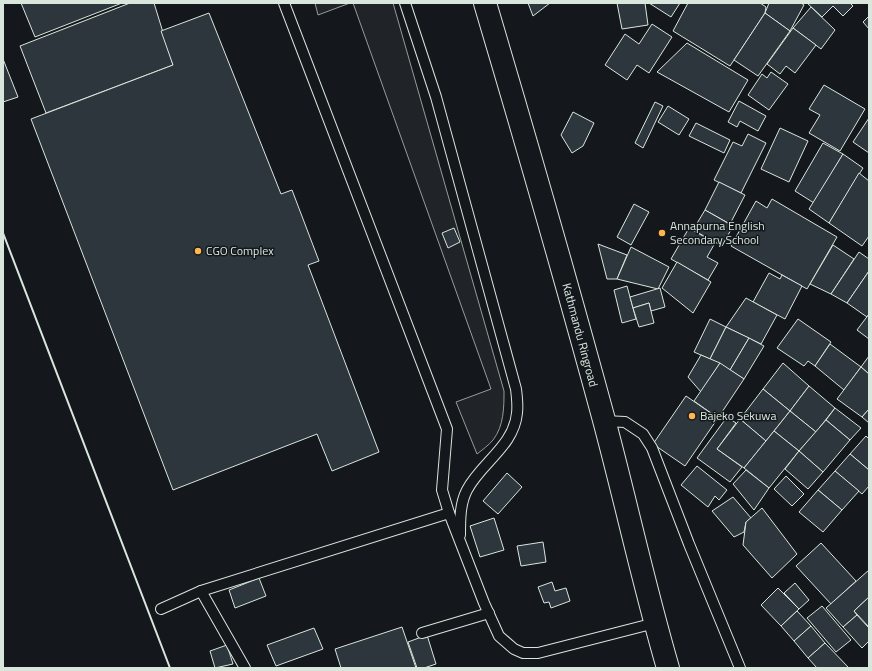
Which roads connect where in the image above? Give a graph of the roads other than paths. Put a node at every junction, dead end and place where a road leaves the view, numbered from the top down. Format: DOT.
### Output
graph roads {
  1 [pos="284,3"];
  2 [pos="405,3"];
  3 [pos="485,3"];
  4 [pos="604,421"];
  5 [pos="449,513"];
  6 [pos="460,539"];
  7 [pos="201,591"];
  8 [pos="161,609"];
  9 [pos="489,613"];
  10 [pos="655,623"];
  11 [pos="422,633"];
  12 [pos="245,668"];
  13 [pos="668,668"];
  14 [pos="740,668"];
  1 -- 5 [label="lane"];
  2 -- 6 [label="lane"];
  3 -- 4 [label="highway, Kathmandu Ringroad"];
  4 -- 10 [label="highway, Kathmandu Ringroad"];
  4 -- 14 [label="lane"];
  5 -- 6 [label="lane"];
  5 -- 7 [label="lane"];
  6 -- 9 [label="lane"];
  7 -- 8 [label="lane"];
  7 -- 12 [label="lane"];
  9 -- 10 [label="lane"];
  9 -- 11 [label="lane"];
  10 -- 13 [label="highway, Kathmandu Ringroad"];
}
